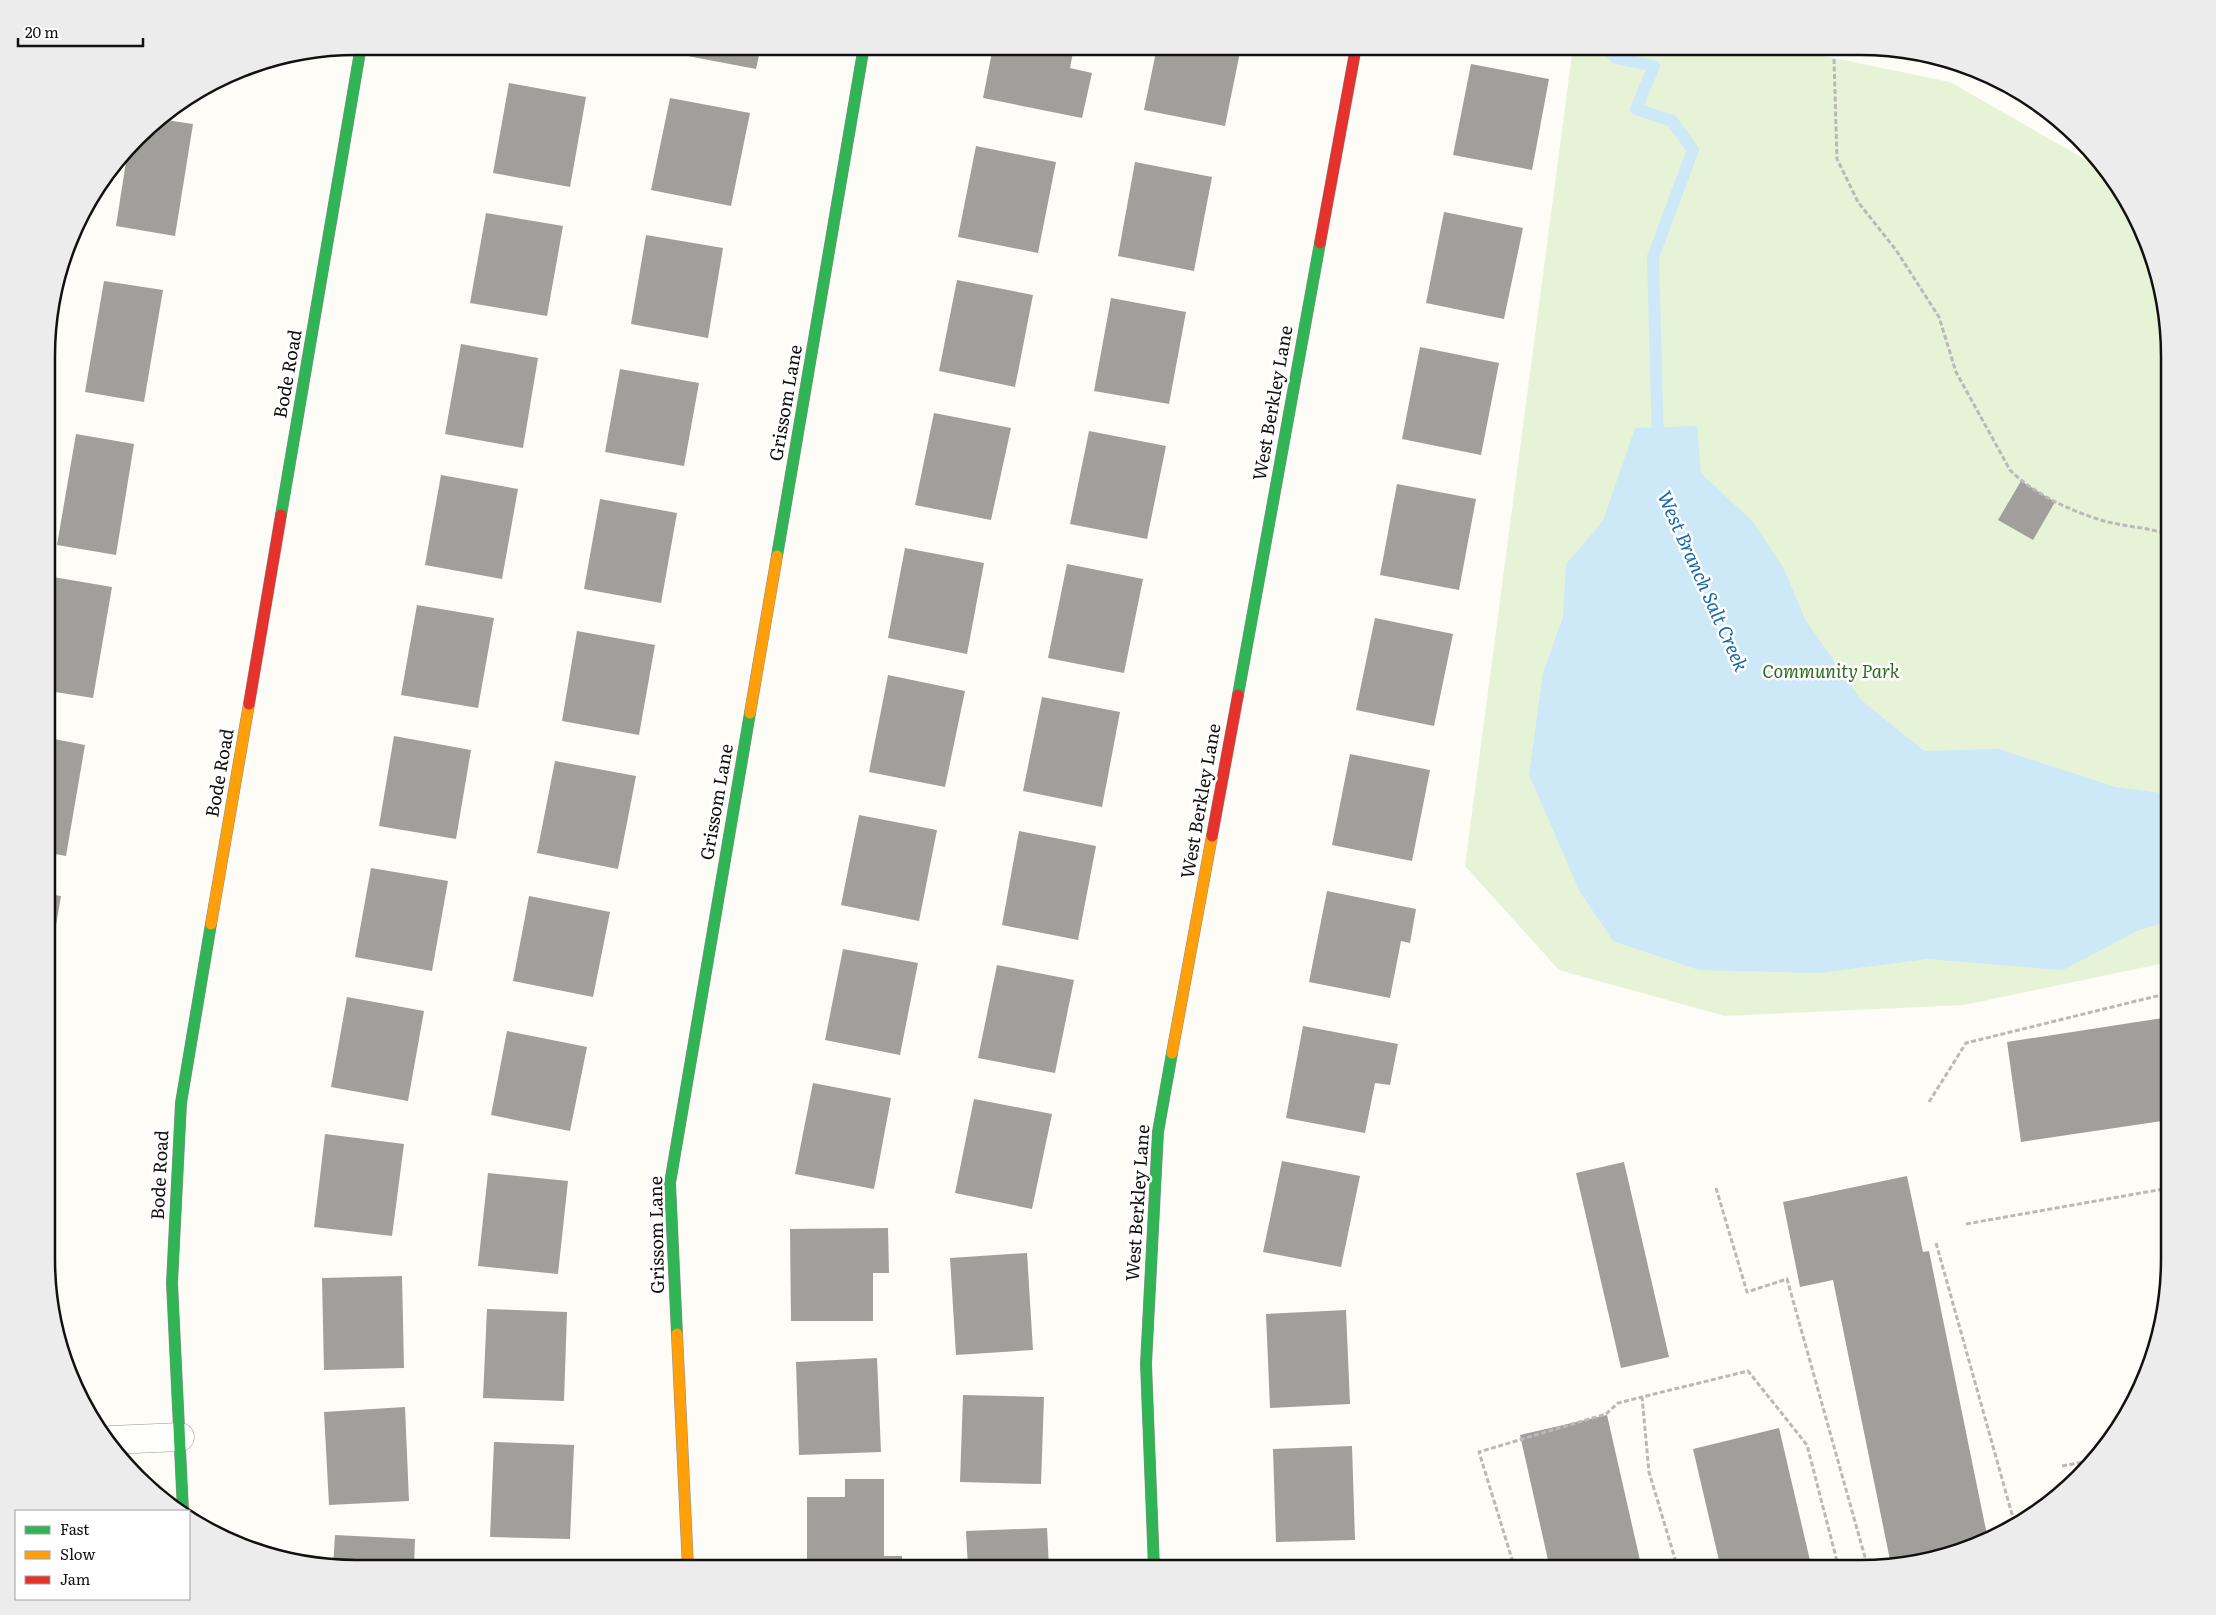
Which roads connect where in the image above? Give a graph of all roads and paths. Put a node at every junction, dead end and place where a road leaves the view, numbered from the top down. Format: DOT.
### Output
graph roads {
  1 [pos="360,55"];
  2 [pos="862,55"];
  3 [pos="1355,55"];
  4 [pos="1834,59"];
  5 [pos="2161,533"];
  6 [pos="2161,995"];
  7 [pos="1929,1102"];
  8 [pos="1716,1188"];
  9 [pos="2161,1189"];
  10 [pos="1966,1224"];
  11 [pos="1936,1243"];
  12 [pos="1642,1397"];
  13 [pos="180,1438"];
  14 [pos="116,1440"];
  15 [pos="2081,1462"];
  16 [pos="2062,1466"];
  17 [pos="183,1505"];
  18 [pos="2014,1517"];
  19 [pos="688,1560"];
  20 [pos="1154,1560"];
  21 [pos="1512,1560"];
  22 [pos="1675,1560"];
  23 [pos="1837,1560"];
  24 [pos="1866,1560"];
  1 -- 13 [label="street, Bode Road"];
  2 -- 19 [label="street, Grissom Lane"];
  3 -- 20 [label="street, West Berkley Lane"];
  4 -- 5 [label="path"];
  6 -- 7 [label="path"];
  8 -- 24 [label="path"];
  9 -- 10 [label="path"];
  11 -- 18 [label="path"];
  12 -- 21 [label="path"];
  12 -- 22 [label="path"];
  12 -- 23 [label="path"];
  13 -- 14 [label="street"];
  13 -- 17 [label="street, Bode Road"];
  15 -- 16 [label="path"];
}
